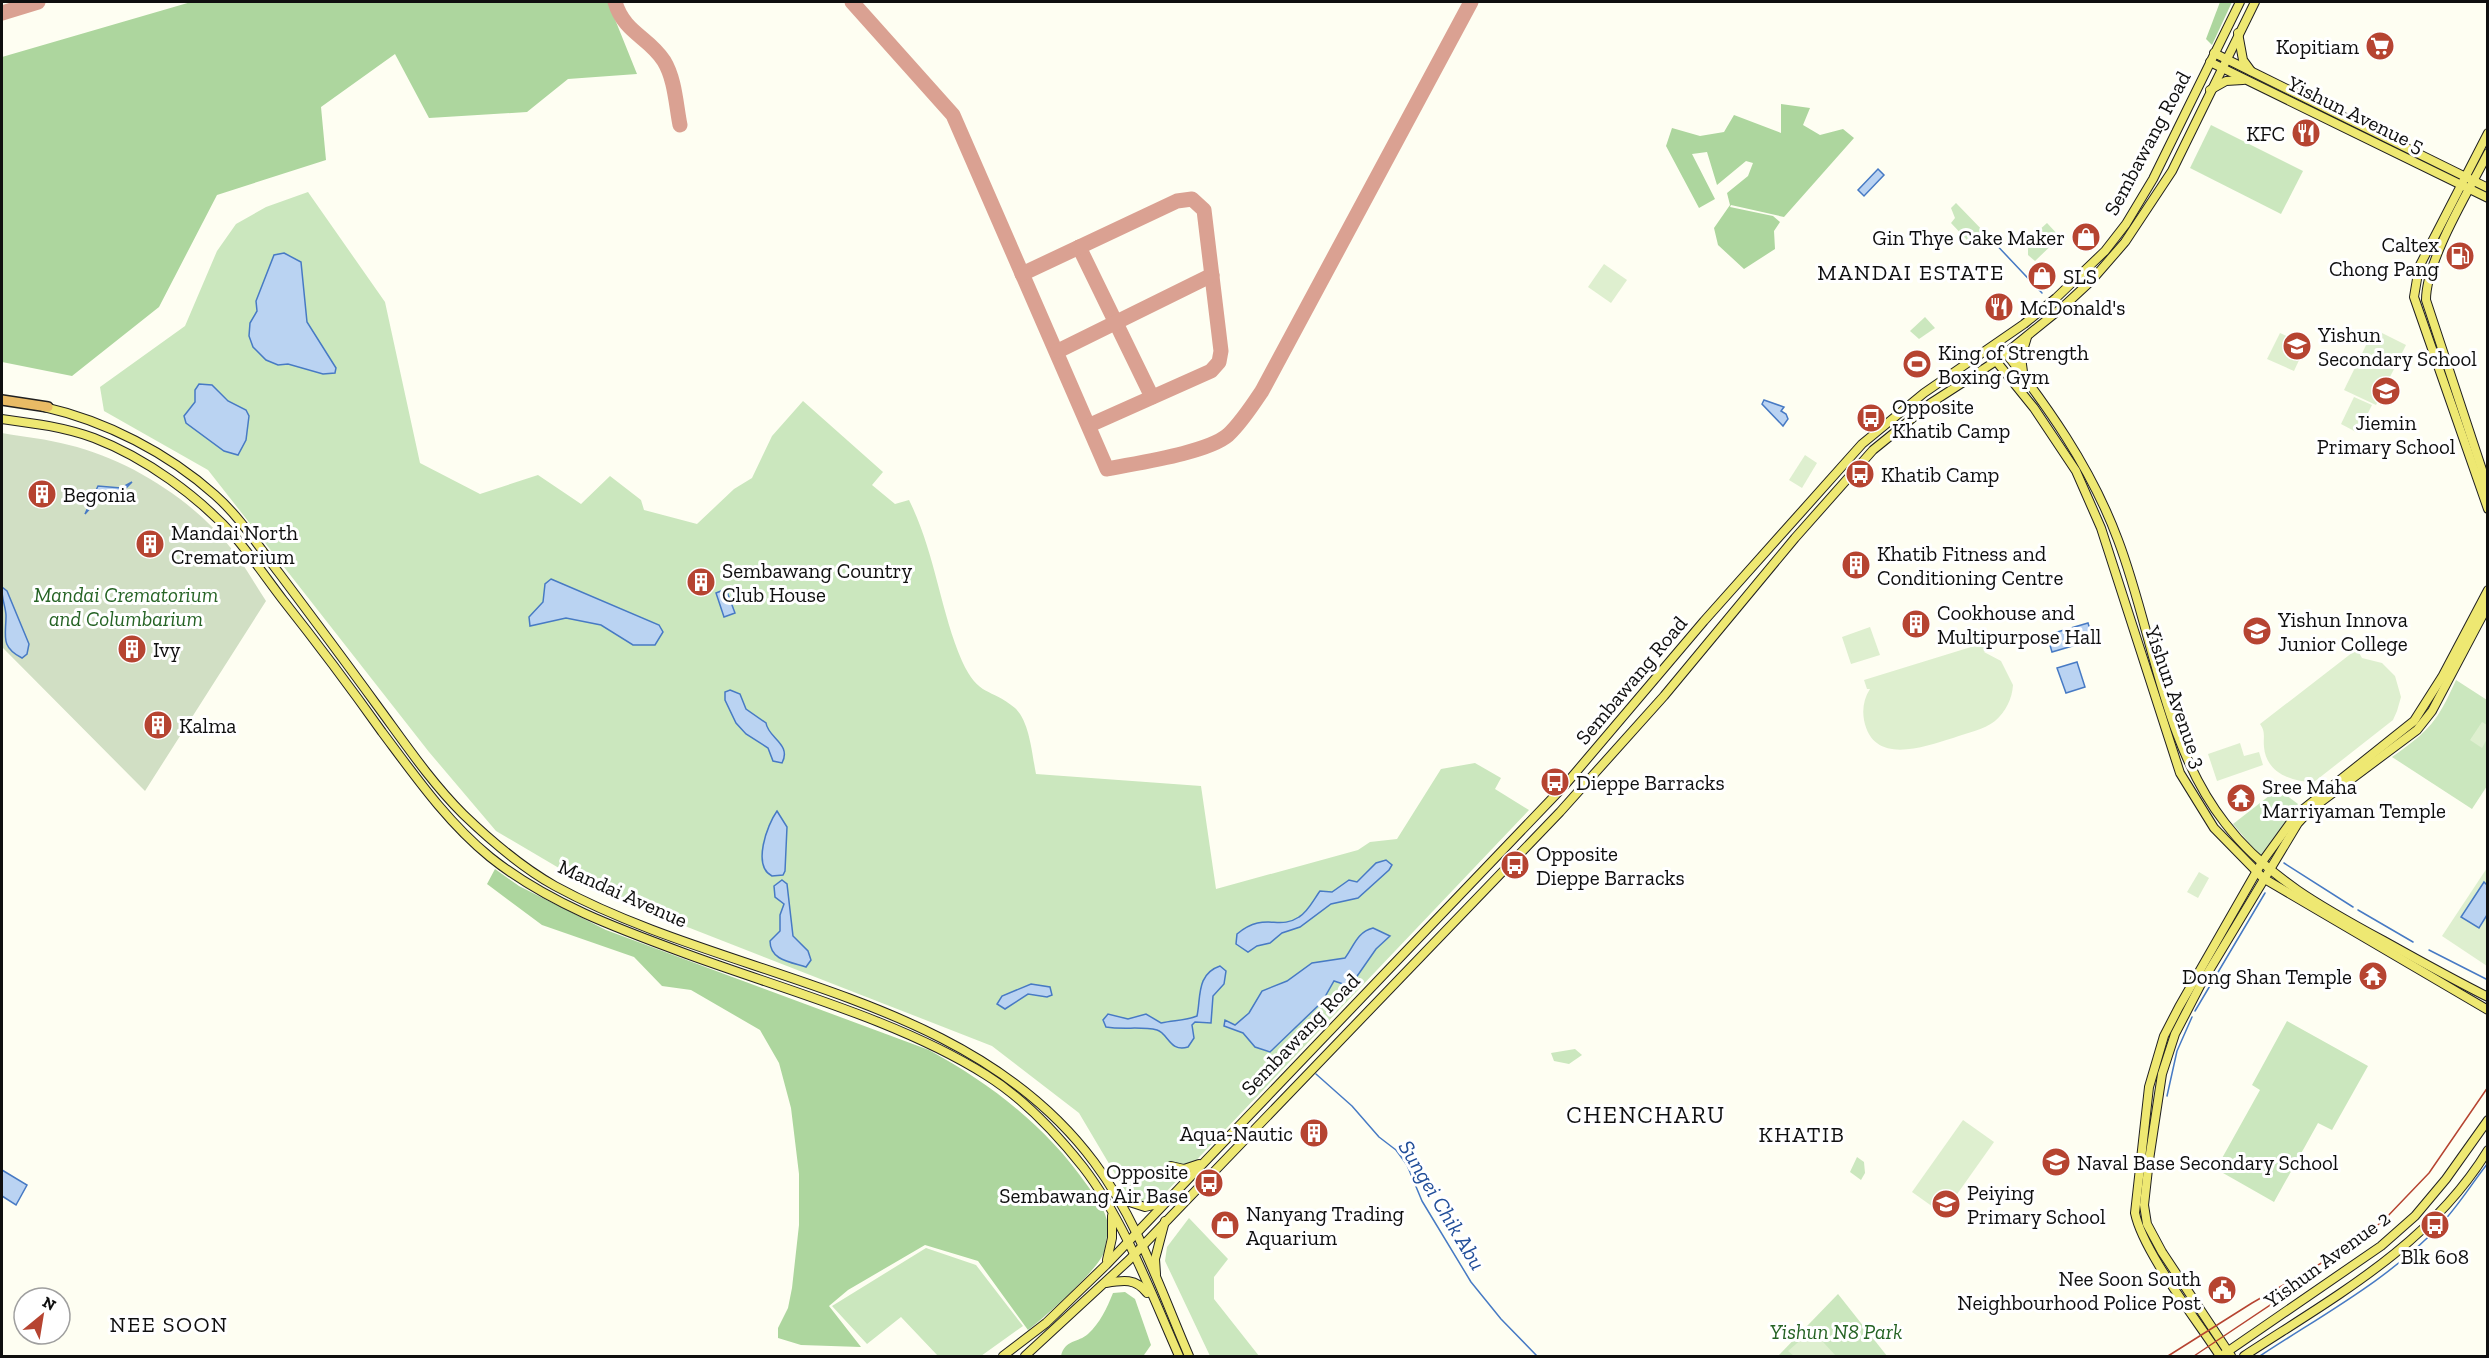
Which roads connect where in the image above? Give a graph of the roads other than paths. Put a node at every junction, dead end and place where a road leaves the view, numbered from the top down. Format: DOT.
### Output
graph roads {
  1 [pos="2240,2"];
  2 [pos="2255,2"];
  3 [pos="2238,33"];
  4 [pos="2214,53"];
  5 [pos="2225,58"];
  6 [pos="2210,62"];
  7 [pos="2221,67"];
  8 [pos="2252,72"];
  9 [pos="2248,80"];
  10 [pos="2210,90"];
  11 [pos="2487,133"];
  12 [pos="2487,153"];
  13 [pos="2465,177"];
  14 [pos="2474,181"];
  15 [pos="2461,186"];
  16 [pos="2487,188"];
  17 [pos="2470,189"];
  18 [pos="2487,198"];
  19 [pos="2027,336"];
  20 [pos="1998,344"];
  21 [pos="1988,351"];
  22 [pos="2005,353"];
  23 [pos="1996,361"];
  24 [pos="1986,367"];
  25 [pos="2006,372"];
  26 [pos="2023,373"];
  27 [pos="2,401"];
  28 [pos="48,408"];
  29 [pos="2,419"];
  30 [pos="2487,488"];
  31 [pos="2487,509"];
  32 [pos="2487,590"];
  33 [pos="2487,604"];
  34 [pos="2262,862"];
  35 [pos="2269,869"];
  36 [pos="2255,873"];
  37 [pos="2263,878"];
  38 [pos="2487,997"];
  39 [pos="2487,1010"];
  40 [pos="2487,1120"];
  41 [pos="2487,1150"];
  42 [pos="1201,1163"];
  43 [pos="1171,1166"];
  44 [pos="1117,1198"];
  45 [pos="1164,1203"];
  46 [pos="1112,1215"];
  47 [pos="1165,1219"];
  48 [pos="1136,1232"];
  49 [pos="1127,1242"];
  50 [pos="1142,1245"];
  51 [pos="1133,1255"];
  52 [pos="1106,1265"];
  53 [pos="1156,1279"];
  54 [pos="1106,1283"];
  55 [pos="1155,1303"];
  56 [pos="2229,1354"];
  57 [pos="1003,1356"];
  58 [pos="1025,1356"];
  59 [pos="1179,1356"];
  60 [pos="1189,1356"];
  61 [pos="2220,1356"];
  62 [pos="2244,1356"];
  1 -- 4 [label="main road, Sembawang Road"];
  2 -- 3 [label="main road, Sembawang Road"];
  3 -- 5 [label="main road, Sembawang Road"];
  3 -- 8 [label="main road"];
  4 -- 5 [label="main road, Yishun Avenue 5"];
  4 -- 6 [label="main road, Sembawang Road"];
  5 -- 7 [label="main road, Sembawang Road"];
  5 -- 8 [label="main road, Yishun Avenue 5"];
  6 -- 7 [label="main road, Yishun Avenue 5"];
  6 -- 20 [label="main road, Sembawang Road"];
  7 -- 9 [label="main road, Yishun Avenue 5"];
  7 -- 10 [label="main road, Sembawang Road"];
  8 -- 13 [label="main road, Yishun Avenue 5"];
  9 -- 10 [label="main road"];
  9 -- 15 [label="main road, Yishun Avenue 5"];
  10 -- 19 [label="main road, Sembawang Road"];
  11 -- 13 [label="main road"];
  12 -- 14 [label="main road"];
  13 -- 14 [label="main road, Yishun Avenue 5"];
  13 -- 15 [label="main road"];
  14 -- 16 [label="main road, Yishun Avenue 5"];
  14 -- 17 [label="main road"];
  15 -- 17 [label="main road, Yishun Avenue 5"];
  15 -- 31 [label="main road"];
  17 -- 18 [label="main road, Yishun Avenue 5"];
  17 -- 30 [label="main road"];
  19 -- 22 [label="main road, Sembawang Road"];
  19 -- 26 [label="main road"];
  20 -- 21 [label="main road, Sembawang Road"];
  20 -- 22 [label="main road, Yishun Avenue 3"];
  21 -- 23 [label="main road, Yishun Avenue 3"];
  21 -- 42 [label="main road, Sembawang Road"];
  22 -- 23 [label="main road, Sembawang Road"];
  22 -- 26 [label="main road, Yishun Avenue 3"];
  23 -- 24 [label="main road, Sembawang Road"];
  23 -- 25 [label="main road, Yishun Avenue 3"];
  24 -- 25 [label="main road"];
  24 -- 47 [label="main road, Sembawang Road"];
  25 -- 36 [label="main road, Yishun Avenue 3"];
  26 -- 34 [label="main road, Yishun Avenue 3"];
  27 -- 28 [label="highway"];
  28 -- 44 [label="main road, Mandai Avenue"];
  29 -- 46 [label="main road, Mandai Avenue"];
  32 -- 34 [label="main road"];
  33 -- 35 [label="main road"];
  34 -- 35 [label="main road, Yishun Avenue 3"];
  34 -- 36 [label="main road"];
  35 -- 37 [label="main road"];
  35 -- 38 [label="main road, Yishun Avenue 3"];
  36 -- 37 [label="main road, Yishun Avenue 3"];
  36 -- 61 [label="main road"];
  37 -- 39 [label="main road, Yishun Avenue 3"];
  37 -- 56 [label="main road"];
  40 -- 56 [label="main road, Yishun Avenue 2"];
  41 -- 62 [label="main road, Yishun Avenue 2"];
  42 -- 43 [label="main road"];
  42 -- 45 [label="main road, Sembawang Road"];
  44 -- 45 [label="main road"];
  44 -- 48 [label="main road, Mandai Avenue"];
  45 -- 48 [label="main road, Sembawang Road"];
  46 -- 49 [label="main road, Mandai Avenue"];
  46 -- 52 [label="main road"];
  47 -- 50 [label="main road, Sembawang Road"];
  47 -- 53 [label="main road"];
  48 -- 49 [label="main road, Sembawang Road"];
  48 -- 50 [label="main road, Mandai Avenue"];
  49 -- 51 [label="main road, Mandai Avenue"];
  49 -- 52 [label="main road, Sembawang Road"];
  50 -- 51 [label="main road, Sembawang Road"];
  50 -- 53 [label="main road, Mandai Avenue"];
  51 -- 54 [label="main road, Sembawang Road"];
  51 -- 55 [label="main road, Mandai Avenue"];
  52 -- 57 [label="main road, Sembawang Road"];
  53 -- 60 [label="main road, Mandai Avenue"];
  54 -- 55 [label="main road"];
  54 -- 58 [label="main road, Sembawang Road"];
  55 -- 59 [label="main road, Mandai Avenue"];
  56 -- 61 [label="main road, Yishun Avenue 2"];
}
